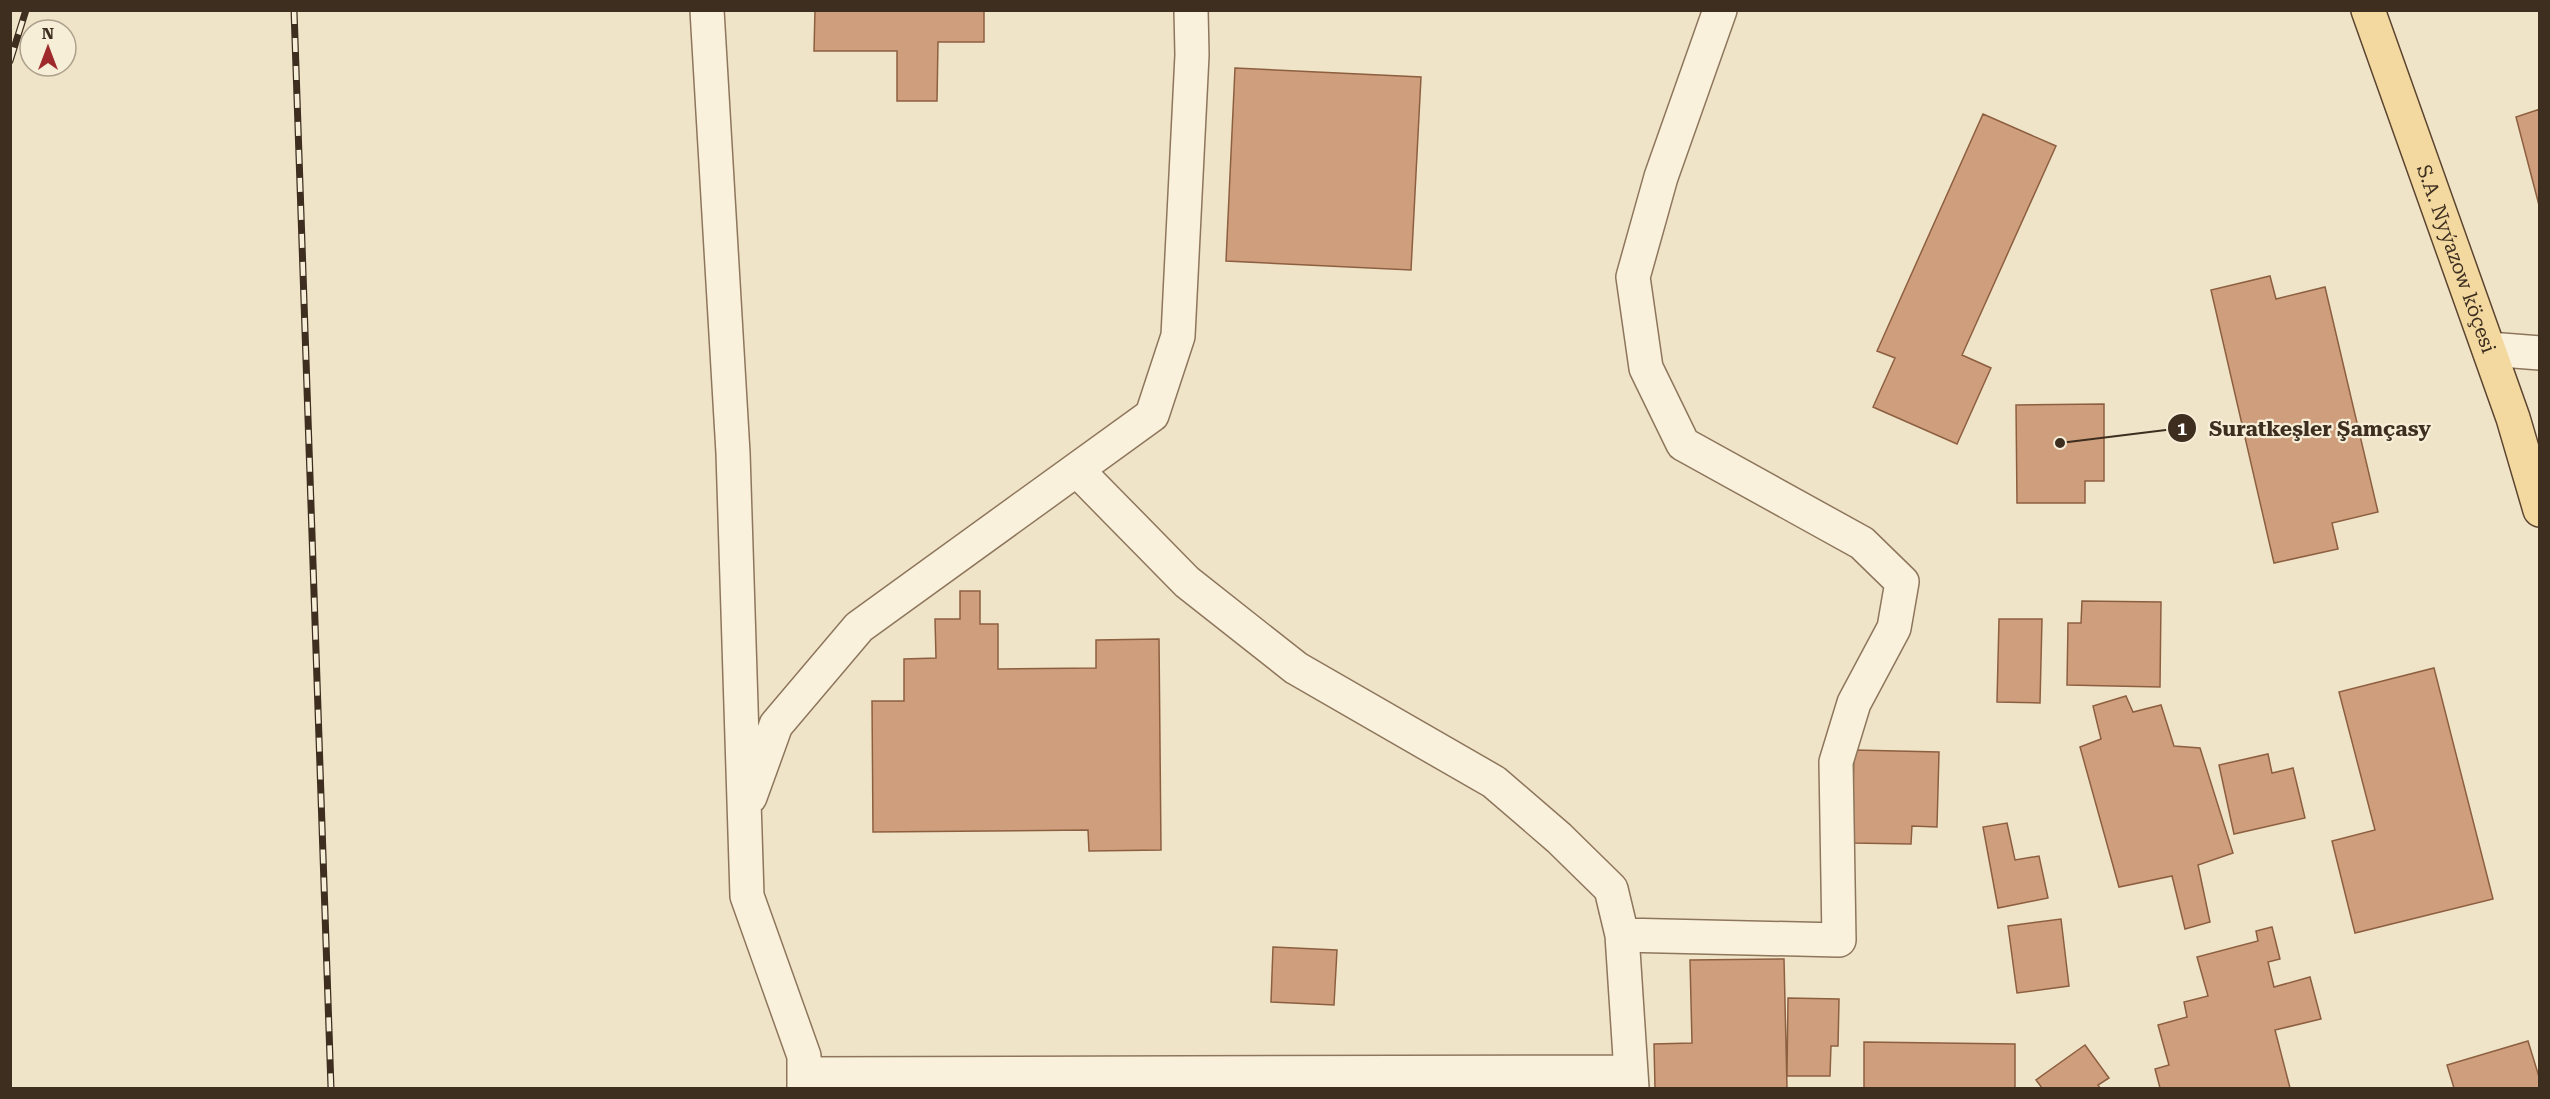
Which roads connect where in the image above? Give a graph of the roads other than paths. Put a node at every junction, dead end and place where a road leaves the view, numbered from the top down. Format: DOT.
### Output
graph roads {
  1 [pos="1191,10"];
  2 [pos="1720,10"];
  3 [pos="2368,10"];
  4 [pos="711,19"];
  5 [pos="2489,349"];
  6 [pos="2540,352"];
  7 [pos="1077,470"];
  8 [pos="2540,510"];
  9 [pos="744,815"];
  10 [pos="1622,935"];
  11 [pos="1632,1080"];
  12 [pos="804,1081"];
  1 -- 7 [label="street"];
  2 -- 10 [label="street"];
  3 -- 5 [label="main road, S.A. Nyýazow köçesi"];
  4 -- 9 [label="street"];
  5 -- 6 [label="street"];
  5 -- 8 [label="main road, S.A. Nyýazow köçesi"];
  7 -- 9 [label="street"];
  7 -- 10 [label="street"];
  9 -- 12 [label="street"];
  10 -- 11 [label="street"];
  11 -- 12 [label="street"];
}
